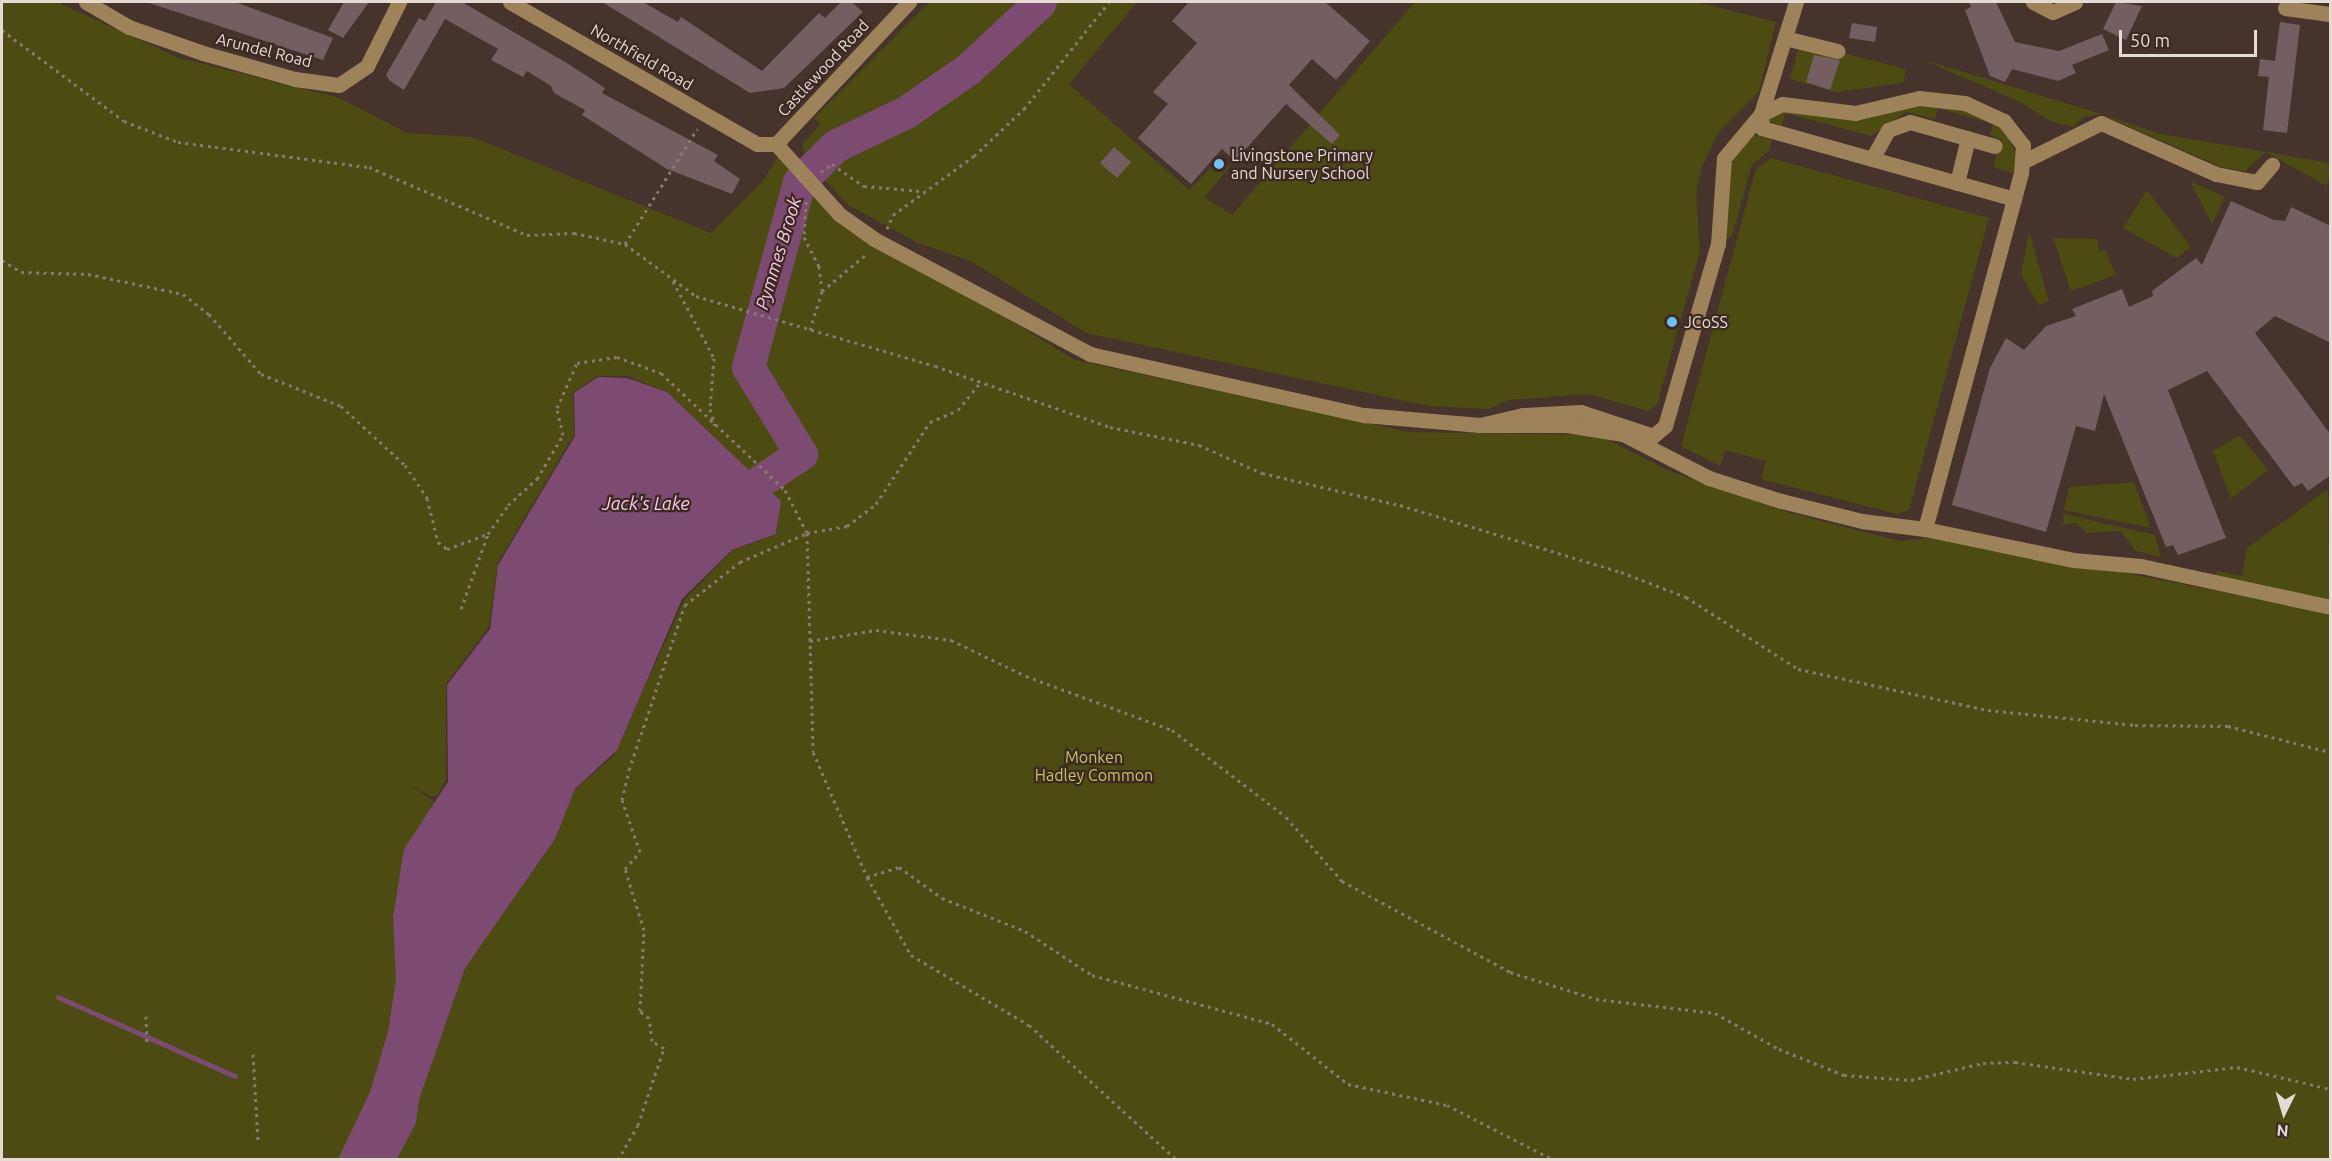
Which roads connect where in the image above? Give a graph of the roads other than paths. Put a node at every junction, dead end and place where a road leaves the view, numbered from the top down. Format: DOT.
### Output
graph roads {
  1 [pos="86,2"];
  2 [pos="399,2"];
  3 [pos="510,2"];
  4 [pos="909,2"];
  5 [pos="1796,2"];
  6 [pos="2033,2"];
  7 [pos="2075,2"];
  8 [pos="2285,8"];
  9 [pos="2331,14"];
  10 [pos="1785,38"];
  11 [pos="1837,51"];
  12 [pos="1761,114"];
  13 [pos="1968,138"];
  14 [pos="776,144"];
  15 [pos="1995,146"];
  16 [pos="1872,159"];
  17 [pos="2022,162"];
  18 [pos="2272,165"];
  19 [pos="1957,183"];
  20 [pos="2014,199"];
  21 [pos="1480,425"];
  22 [pos="1925,529"];
  23 [pos="2331,607"];
  1 -- 2 [label="street, Arundel Road"];
  3 -- 14 [label="street, Northfield Road"];
  4 -- 14 [label="street, Castlewood Road"];
  5 -- 10 [label="street"];
  6 -- 7 [label="street"];
  8 -- 9 [label="street"];
  10 -- 11 [label="street"];
  10 -- 12 [label="street"];
  12 -- 16 [label="street"];
  12 -- 17 [label="street"];
  12 -- 21 [label="street"];
  13 -- 15 [label="street"];
  13 -- 16 [label="street"];
  13 -- 19 [label="street"];
  14 -- 21 [label="street"];
  16 -- 19 [label="street"];
  17 -- 18 [label="street"];
  17 -- 20 [label="street"];
  19 -- 20 [label="street"];
  20 -- 22 [label="street"];
  21 -- 22 [label="street"];
  22 -- 23 [label="street"];
}
